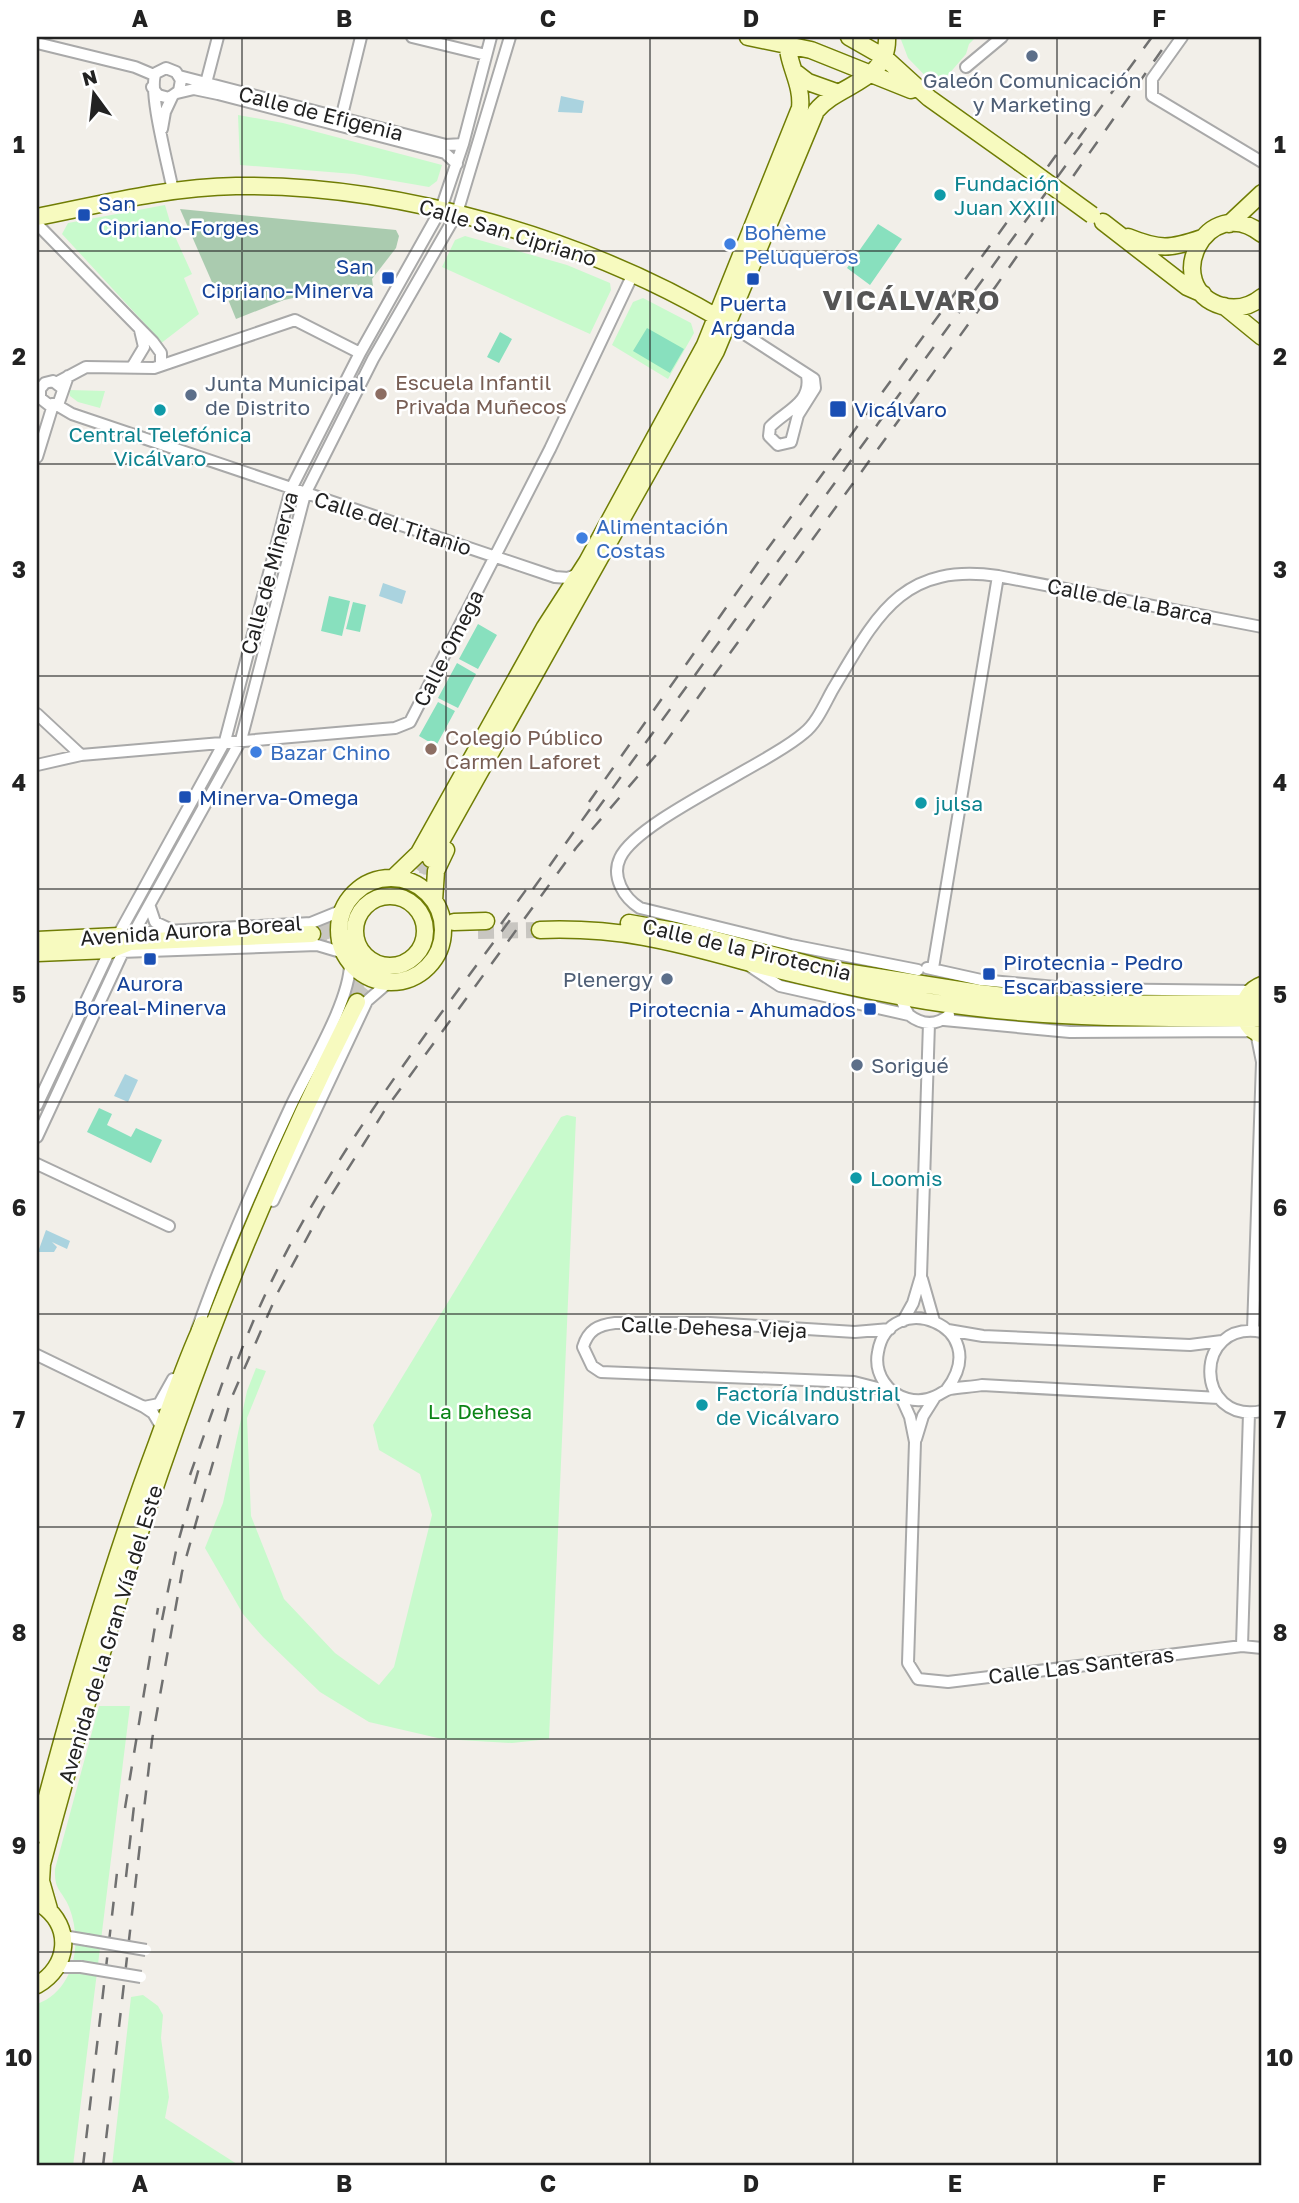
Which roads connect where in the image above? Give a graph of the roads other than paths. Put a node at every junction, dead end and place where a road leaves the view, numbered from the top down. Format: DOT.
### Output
graph roads {
  1 [pos="218,37"];
  2 [pos="361,37"];
  3 [pos="412,37"];
  4 [pos="491,37"];
  5 [pos="510,37"];
  6 [pos="748,37"];
  7 [pos="849,37"];
  8 [pos="887,37"];
  9 [pos="1002,37"];
  10 [pos="1182,37"];
  11 [pos="788,41"];
  12 [pos="37,43"];
  13 [pos="486,55"];
  14 [pos="884,57"];
  15 [pos="965,67"];
  16 [pos="794,72"];
  17 [pos="875,73"];
  18 [pos="180,76"];
  19 [pos="153,81"];
  20 [pos="206,83"];
  21 [pos="836,92"];
  22 [pos="175,95"];
  23 [pos="929,98"];
  24 [pos="341,121"];
  25 [pos="162,131"];
  26 [pos="401,137"];
  27 [pos="463,144"];
  28 [pos="1262,162"];
  29 [pos="457,164"];
  30 [pos="173,191"];
  31 [pos="1262,193"];
  32 [pos="449,211"];
  33 [pos="37,217"];
  34 [pos="1098,218"];
  35 [pos="37,224"];
  36 [pos="1228,224"];
  37 [pos="1262,234"];
  38 [pos="1202,238"];
  39 [pos="634,274"];
  40 [pos="1203,294"];
  41 [pos="1262,297"];
  42 [pos="1224,306"];
  43 [pos="723,321"];
  44 [pos="140,330"];
  45 [pos="1262,337"];
  46 [pos="360,353"];
  47 [pos="142,361"];
  48 [pos="161,365"];
  49 [pos="807,376"];
  50 [pos="38,394"];
  51 [pos="57,396"];
  52 [pos="37,457"];
  53 [pos="291,489"];
  54 [pos="305,494"];
  55 [pos="494,556"];
  56 [pos="581,572"];
  57 [pos="998,576"];
  58 [pos="555,577"];
  59 [pos="557,609"];
  60 [pos="1262,627"];
  61 [pos="560,634"];
  62 [pos="37,714"];
  63 [pos="49,725"];
  64 [pos="37,728"];
  65 [pos="241,740"];
  66 [pos="225,741"];
  67 [pos="81,755"];
  68 [pos="37,765"];
  69 [pos="397,887"];
  70 [pos="150,907"];
  71 [pos="659,913"];
  72 [pos="349,918"];
  73 [pos="427,918"];
  74 [pos="482,926"];
  75 [pos="455,927"];
  76 [pos="180,931"];
  77 [pos="312,934"];
  78 [pos="37,940"];
  79 [pos="124,942"];
  80 [pos="37,953"];
  81 [pos="355,954"];
  82 [pos="743,961"];
  83 [pos="933,968"];
  84 [pos="918,970"];
  85 [pos="387,973"];
  86 [pos="903,990"];
  87 [pos="954,990"];
  88 [pos="354,1001"];
  89 [pos="1255,1013"];
  90 [pos="909,1015"];
  91 [pos="944,1020"];
  92 [pos="929,1023"];
  93 [pos="1262,1061"];
  94 [pos="37,1105"];
  95 [pos="37,1137"];
  96 [pos="37,1164"];
  97 [pos="169,1226"];
  98 [pos="921,1276"];
  99 [pos="903,1321"];
  100 [pos="934,1321"];
  101 [pos="890,1329"];
  102 [pos="948,1330"];
  103 [pos="1258,1331"];
  104 [pos="1222,1341"];
  105 [pos="193,1354"];
  106 [pos="37,1355"];
  107 [pos="947,1389"];
  108 [pos="897,1395"];
  109 [pos="935,1397"];
  110 [pos="1219,1398"];
  111 [pos="144,1407"];
  112 [pos="1262,1411"];
  113 [pos="1249,1413"];
  114 [pos="162,1428"];
  115 [pos="915,1442"];
  116 [pos="1241,1646"];
  117 [pos="1262,1648"];
  118 [pos="37,1834"];
  119 [pos="43,1906"];
  120 [pos="63,1936"];
  121 [pos="146,1950"];
  122 [pos="57,1967"];
  123 [pos="141,1977"];
  124 [pos="37,1986"];
  1 -- 20 [label="street"];
  2 -- 24 [label="street"];
  3 -- 13 [label="street"];
  4 -- 13 [label="street, Calle de Minerva"];
  5 -- 32 [label="street, Calle de Minerva"];
  6 -- 11 [label="main road"];
  7 -- 14 [label="main road"];
  8 -- 14 [label="main road"];
  9 -- 15 [label="street"];
  10 -- 28 [label="street"];
  11 -- 16 [label="main road"];
  11 -- 17 [label="main road"];
  12 -- 19 [label="street"];
  13 -- 27 [label="street, Calle de Minerva"];
  14 -- 17 [label="main road"];
  14 -- 23 [label="main road"];
  16 -- 21 [label="main road"];
  16 -- 43 [label="main road"];
  17 -- 21 [label="main road"];
  17 -- 23 [label="main road"];
  18 -- 19 [label="street"];
  18 -- 20 [label="street, Calle de Efigenia"];
  18 -- 22 [label="street"];
  19 -- 22 [label="street"];
  19 -- 25 [label="street"];
  20 -- 24 [label="street, Calle de Efigenia"];
  21 -- 43 [label="main road"];
  22 -- 24 [label="street, Calle de Efigenia"];
  22 -- 25 [label="street"];
  23 -- 34 [label="main road, bridge"];
  24 -- 26 [label="street, Calle de Efigenia"];
  25 -- 30 [label="street"];
  26 -- 27 [label="street, Calle de Efigenia"];
  26 -- 29 [label="street, Calle de Efigenia"];
  27 -- 29 [label="street, Calle de Minerva"];
  29 -- 32 [label="street, Calle de Minerva"];
  30 -- 32 [label="main road, Calle San Cipriano"];
  30 -- 33 [label="main road, Calle San Cipriano"];
  31 -- 36 [label="main road"];
  32 -- 39 [label="main road, Calle San Cipriano"];
  32 -- 46 [label="street, Calle de Minerva"];
  32 -- 54 [label="street, Calle de Minerva"];
  34 -- 38 [label="main road"];
  34 -- 40 [label="main road"];
  35 -- 44 [label="street"];
  36 -- 37 [label="main road"];
  36 -- 38 [label="main road"];
  38 -- 40 [label="main road"];
  39 -- 43 [label="main road, Calle San Cipriano"];
  39 -- 55 [label="street, Calle Omega"];
  40 -- 42 [label="main road"];
  41 -- 42 [label="main road"];
  42 -- 45 [label="main road"];
  43 -- 49 [label="street"];
  43 -- 56 [label="main road"];
  43 -- 61 [label="main road"];
  44 -- 47 [label="street"];
  44 -- 48 [label="street"];
  46 -- 48 [label="street"];
  46 -- 53 [label="street, Calle de Minerva"];
  47 -- 48 [label="street"];
  47 -- 51 [label="street"];
  49 -- 49 [label="street"];
  50 -- 51 [label="street"];
  50 -- 51 [label="street"];
  51 -- 52 [label="street"];
  51 -- 53 [label="street, Calle del Titanio"];
  53 -- 54 [label="street, Calle del Titanio"];
  53 -- 66 [label="street, Calle de Minerva"];
  54 -- 55 [label="street, Calle del Titanio"];
  54 -- 65 [label="street, Calle de Minerva"];
  55 -- 58 [label="street, Calle del Titanio"];
  55 -- 65 [label="street, Calle Omega"];
  56 -- 58 [label="street, Calle del Titanio"];
  56 -- 59 [label="main road"];
  57 -- 60 [label="street, Calle de la Barca"];
  57 -- 71 [label="street, Calle de la Barca"];
  57 -- 83 [label="street"];
  58 -- 59 [label="street"];
  59 -- 61 [label="main road"];
  59 -- 69 [label="main road"];
  61 -- 73 [label="main road"];
  62 -- 63 [label="street"];
  63 -- 64 [label="street"];
  63 -- 67 [label="street"];
  65 -- 66 [label="street, Calle Omega"];
  65 -- 70 [label="street, Calle de Minerva"];
  66 -- 67 [label="street, Calle Omega"];
  66 -- 79 [label="street, Calle de Minerva"];
  67 -- 68 [label="street, Calle Omega"];
  69 -- 72 [label="main road"];
  69 -- 73 [label="main road"];
  70 -- 76 [label="street"];
  70 -- 79 [label="street, Calle de Minerva"];
  71 -- 84 [label="street, Calle de la Pirotecnia"];
  72 -- 76 [label="street, Avenida Aurora Boreal"];
  72 -- 81 [label="main road"];
  73 -- 85 [label="main road"];
  73 -- 85 [label="main road"];
  74 -- 75 [label="main road"];
  76 -- 79 [label="street, Avenida Aurora Boreal"];
  77 -- 79 [label="main road"];
  78 -- 79 [label="main road, Avenida Aurora Boreal"];
  79 -- 80 [label="main road, Avenida Aurora Boreal"];
  79 -- 81 [label="street, Avenida Aurora Boreal"];
  79 -- 94 [label="street, Calle de Minerva"];
  79 -- 95 [label="street, Calle de Minerva"];
  81 -- 85 [label="main road"];
  81 -- 105 [label="street, Avenida de la Gran Vía del Este"];
  82 -- 86 [label="main road, Calle de la Pirotecnia"];
  82 -- 86 [label="main road, Calle de la Pirotecnia"];
  82 -- 90 [label="street, Calle de la Pirotecnia"];
  83 -- 84 [label="street, Calle de la Pirotecnia"];
  83 -- 87 [label="street, Calle de la Pirotecnia"];
  84 -- 86 [label="street"];
  85 -- 105 [label="street, Avenida de la Gran Vía del Este"];
  86 -- 87 [label="main road, Calle de la Pirotecnia"];
  86 -- 90 [label="street"];
  87 -- 89 [label="main road, Calle de la Pirotecnia"];
  87 -- 91 [label="street"];
  88 -- 105 [label="main road, Avenida de la Gran Vía del Este"];
  89 -- 91 [label="street"];
  89 -- 93 [label="street"];
  90 -- 92 [label="street, Calle de la Pirotecnia"];
  91 -- 92 [label="street"];
  92 -- 98 [label="street"];
  93 -- 103 [label="street"];
  96 -- 97 [label="street"];
  98 -- 99 [label="street"];
  98 -- 100 [label="street"];
  99 -- 100 [label="street"];
  99 -- 101 [label="street"];
  100 -- 102 [label="street"];
  101 -- 108 [label="street"];
  101 -- 108 [label="street, Calle Dehesa Vieja"];
  102 -- 104 [label="street"];
  102 -- 107 [label="street"];
  103 -- 104 [label="street"];
  104 -- 110 [label="street"];
  105 -- 111 [label="street"];
  105 -- 114 [label="main road, Avenida de la Gran Vía del Este"];
  105 -- 119 [label="main road, Avenida de la Gran Vía del Este"];
  106 -- 111 [label="street"];
  107 -- 109 [label="street"];
  107 -- 110 [label="street"];
  108 -- 109 [label="street"];
  108 -- 115 [label="street"];
  109 -- 115 [label="street"];
  110 -- 113 [label="street"];
  111 -- 114 [label="street"];
  112 -- 113 [label="street"];
  113 -- 116 [label="street"];
  114 -- 118 [label="main road, Avenida de la Gran Vía del Este"];
  115 -- 116 [label="street, Calle Las Santeras"];
  116 -- 117 [label="street, Calle Las Santeras"];
  119 -- 120 [label="main road, Avenida de la Gran Vía del Este"];
  120 -- 121 [label="street, bridge"];
  120 -- 122 [label="main road"];
  122 -- 123 [label="street, bridge"];
  122 -- 124 [label="main road"];
}
